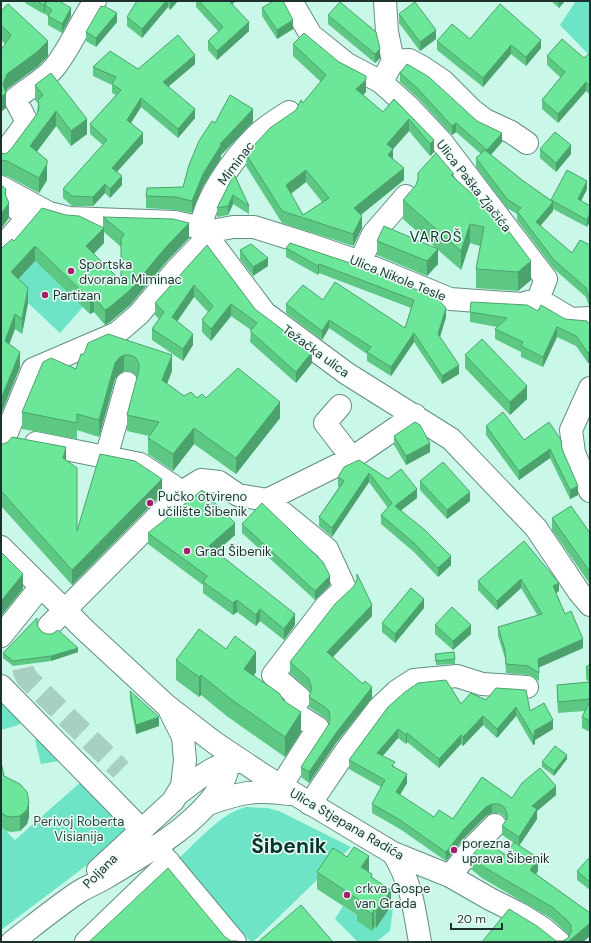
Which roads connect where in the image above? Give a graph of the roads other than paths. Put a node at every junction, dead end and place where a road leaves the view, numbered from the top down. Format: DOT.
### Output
graph roads {
  1 [pos="95,1"];
  2 [pos="385,1"];
  3 [pos="295,3"];
  4 [pos="393,61"];
  5 [pos="381,82"];
  6 [pos="8,94"];
  7 [pos="289,112"];
  8 [pos="527,143"];
  9 [pos="1,158"];
  10 [pos="1,187"];
  11 [pos="406,196"];
  12 [pos="16,209"];
  13 [pos="205,233"];
  14 [pos="1,248"];
  15 [pos="360,262"];
  16 [pos="538,299"];
  17 [pos="589,320"];
  18 [pos="126,383"];
  19 [pos="590,388"];
  20 [pos="340,406"];
  21 [pos="415,415"];
  22 [pos="3,442"];
  23 [pos="106,458"];
  24 [pos="352,458"];
  25 [pos="590,491"];
  26 [pos="182,492"];
  27 [pos="267,500"];
  28 [pos="1,547"];
  29 [pos="34,595"];
  30 [pos="590,605"];
  31 [pos="65,611"];
  32 [pos="49,626"];
  33 [pos="1,636"];
  34 [pos="1,686"];
  35 [pos="527,687"];
  36 [pos="167,706"];
  37 [pos="232,758"];
  38 [pos="178,794"];
  39 [pos="296,795"];
  40 [pos="208,804"];
  41 [pos="133,820"];
  42 [pos="495,825"];
  43 [pos="393,853"];
  44 [pos="162,854"];
  45 [pos="448,875"];
  46 [pos="78,892"];
  47 [pos="414,906"];
  48 [pos="230,940"];
  49 [pos="12,942"];
  50 [pos="86,942"];
  51 [pos="420,942"];
  52 [pos="559,942"];
  1 -- 6 [label="street"];
  2 -- 4 [label="street"];
  3 -- 5 [label="street, Ulica Paška Zjačića"];
  4 -- 5 [label="street"];
  4 -- 8 [label="street"];
  5 -- 16 [label="street, Ulica Paška Zjačića"];
  6 -- 9 [label="street"];
  7 -- 13 [label="street, Miminac"];
  10 -- 13 [label="street"];
  11 -- 15 [label="street"];
  12 -- 14 [label="street"];
  13 -- 15 [label="street, Ulica Nikole Tesle"];
  13 -- 21 [label="street, Težačka ulica"];
  13 -- 22 [label="street, Miminac"];
  15 -- 16 [label="street, Ulica Nikole Tesle"];
  16 -- 17 [label="street"];
  18 -- 23 [label="street"];
  19 -- 25 [label="street"];
  20 -- 24 [label="street"];
  21 -- 24 [label="street"];
  21 -- 30 [label="street, Težačka ulica"];
  22 -- 23 [label="street"];
  23 -- 26 [label="street"];
  24 -- 27 [label="street"];
  26 -- 27 [label="street"];
  26 -- 31 [label="street"];
  27 -- 39 [label="street"];
  28 -- 31 [label="street, Poljana"];
  29 -- 33 [label="street"];
  31 -- 32 [label="street"];
  31 -- 36 [label="street, Poljana"];
  34 -- 41 [label="street"];
  35 -- 39 [label="street"];
  36 -- 37 [label="street, Poljana"];
  36 -- 38 [label="street, Poljana"];
  37 -- 38 [label="street"];
  37 -- 39 [label="street, Poljana"];
  37 -- 40 [label="street, Poljana"];
  38 -- 46 [label="street, Poljana"];
  39 -- 40 [label="street"];
  39 -- 43 [label="street, Ulica Stjepana Radića"];
  40 -- 44 [label="street, Poljana"];
  42 -- 45 [label="street"];
  43 -- 45 [label="street, Ulica Stjepana Radića"];
  43 -- 47 [label="street"];
  44 -- 46 [label="street, Poljana"];
  44 -- 48 [label="street"];
  44 -- 50 [label="street"];
  45 -- 47 [label="street"];
  45 -- 52 [label="street, Ulica Stjepana Radića"];
  46 -- 49 [label="street"];
  47 -- 51 [label="street"];
}
